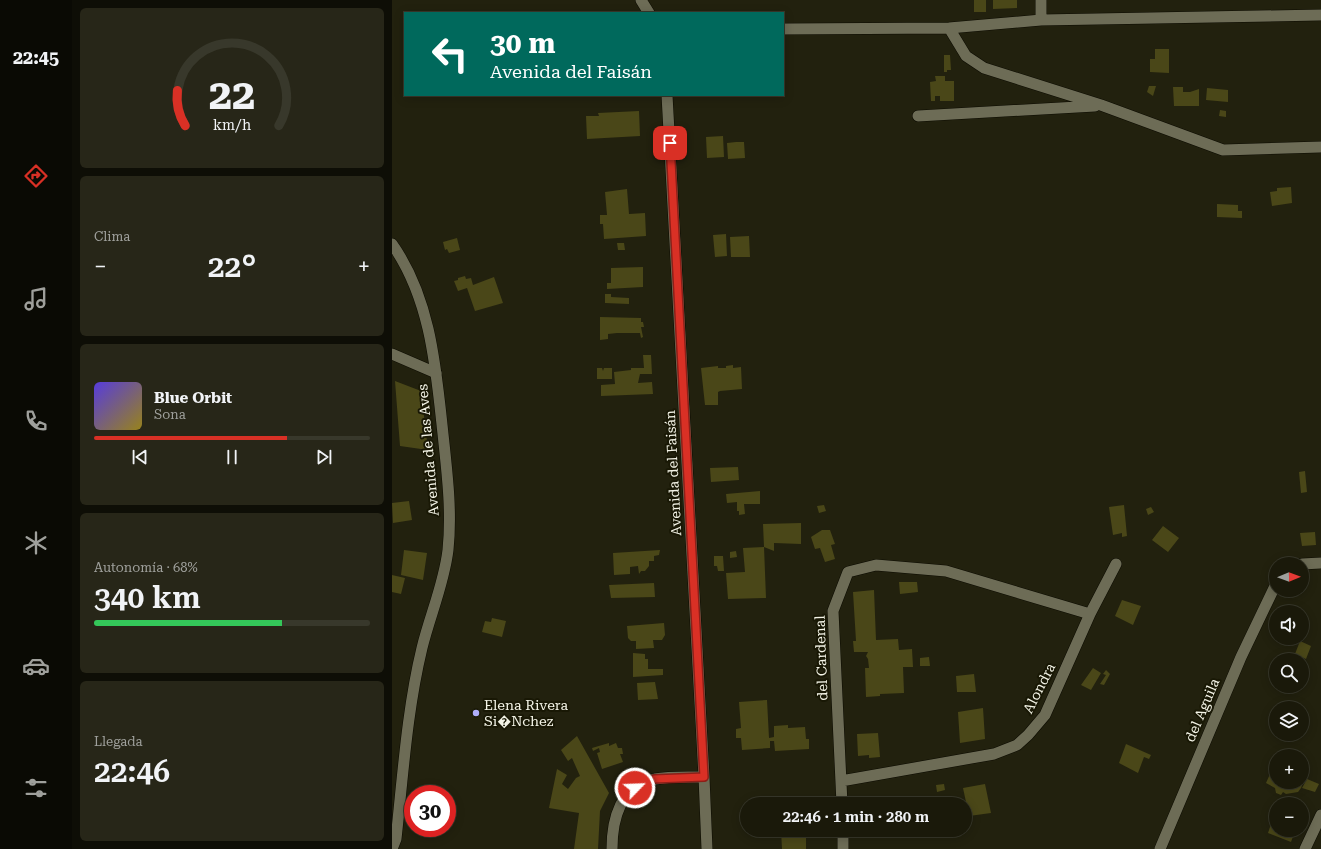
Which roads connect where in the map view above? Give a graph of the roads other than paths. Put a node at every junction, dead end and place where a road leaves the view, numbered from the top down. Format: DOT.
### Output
graph roads {
  1 [pos="642,0"];
  2 [pos="1041,0"];
  3 [pos="648,12"];
  4 [pos="1321,16"];
  5 [pos="1041,20"];
  6 [pos="948,28"];
  7 [pos="784,30"];
  8 [pos="667,96"];
  9 [pos="1101,105"];
  10 [pos="918,116"];
  11 [pos="1321,147"];
  12 [pos="392,244"];
  13 [pos="392,354"];
  14 [pos="436,373"];
  15 [pos="1321,563"];
  16 [pos="1116,564"];
  17 [pos="1309,564"];
  18 [pos="1270,597"];
  19 [pos="1090,614"];
  20 [pos="704,777"];
  21 [pos="841,780"];
  22 [pos="842,797"];
  23 [pos="1321,815"];
  24 [pos="843,837"];
  25 [pos="392,849"];
  26 [pos="612,849"];
  27 [pos="707,849"];
  28 [pos="843,849"];
  29 [pos="1160,849"];
  30 [pos="1305,849"];
  1 -- 3 [label="street"];
  2 -- 5 [label="street"];
  4 -- 5 [label="street"];
  5 -- 6 [label="street"];
  6 -- 7 [label="street"];
  6 -- 9 [label="street"];
  8 -- 20 [label="street, Avenida del Faisán"];
  9 -- 10 [label="street"];
  9 -- 11 [label="street"];
  12 -- 14 [label="street, Avenida de las Aves"];
  13 -- 14 [label="street"];
  14 -- 25 [label="street, Avenida de las Aves"];
  15 -- 17 [label="street"];
  16 -- 19 [label="street, Alondra"];
  18 -- 29 [label="street, del Aguila"];
  19 -- 21 [label="street, Alondra"];
  19 -- 21 [label="street, del Cardenal"];
  20 -- 26 [label="street"];
  20 -- 27 [label="street, Avenida del Faisán"];
  21 -- 22 [label="street, del Cardenal"];
  23 -- 30 [label="street"];
  24 -- 28 [label="street"];
}
